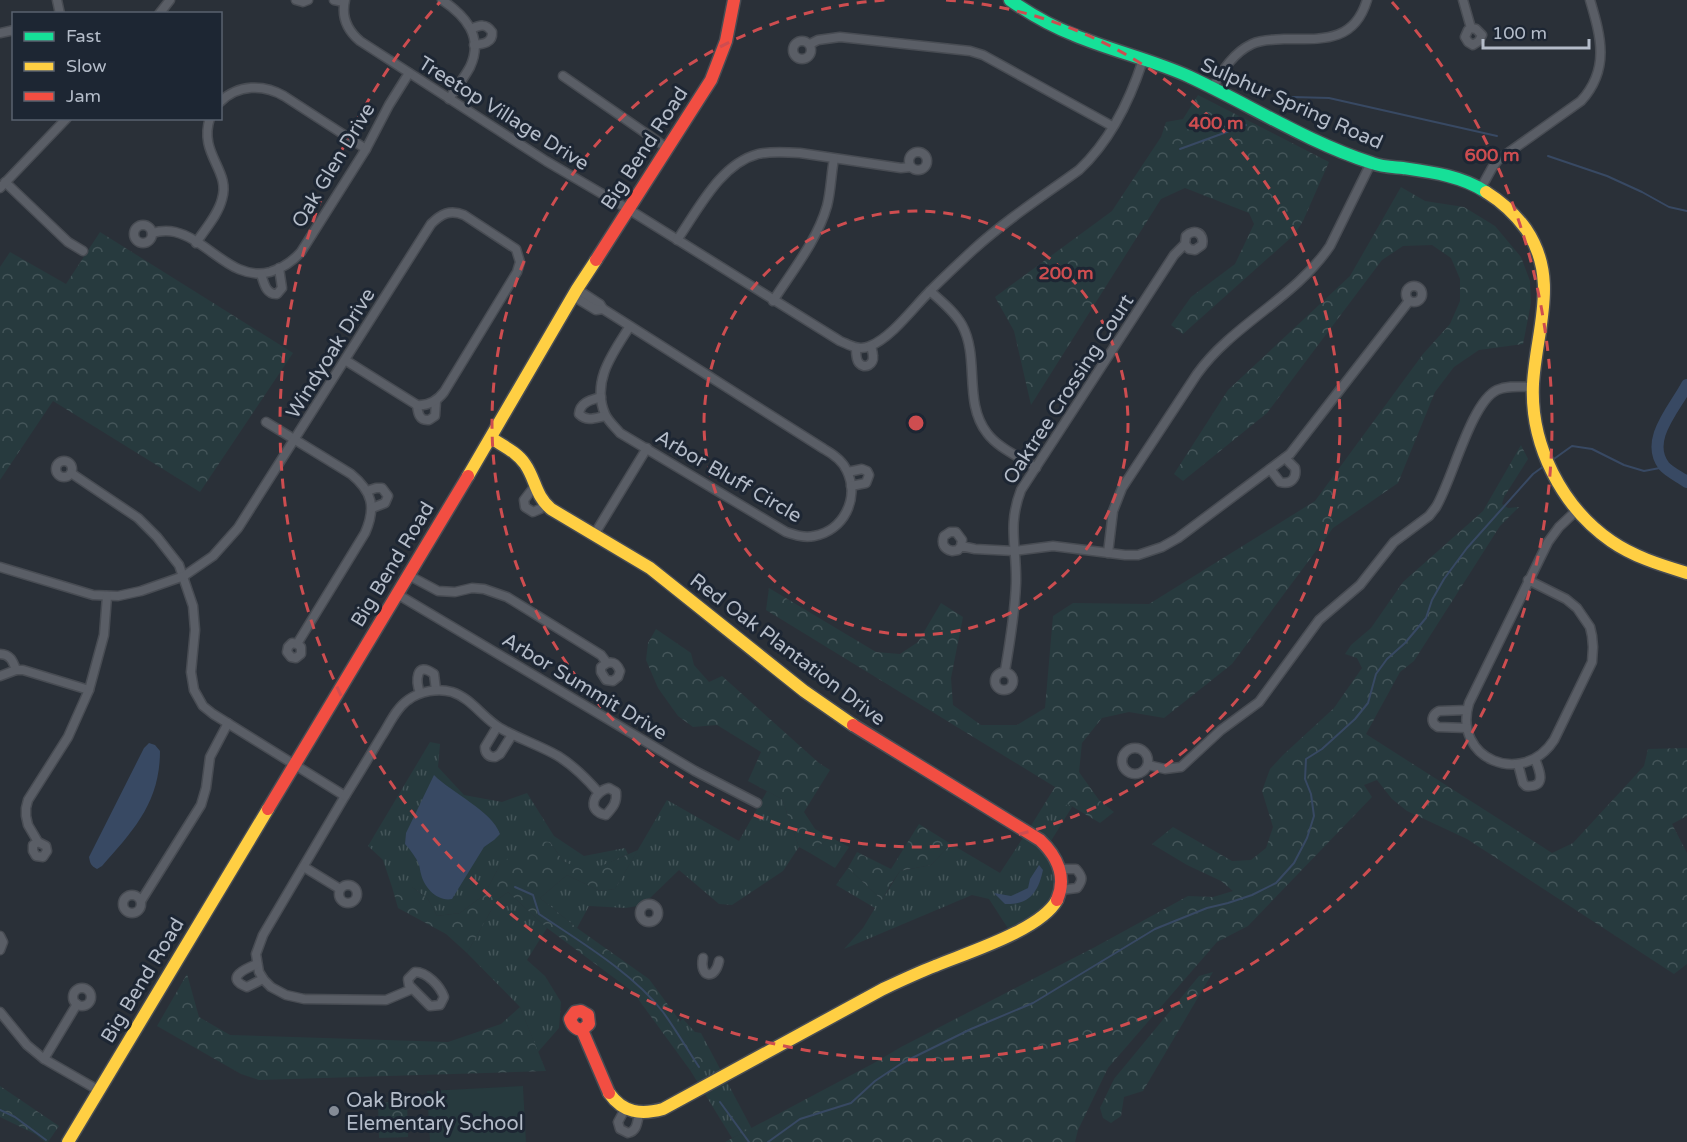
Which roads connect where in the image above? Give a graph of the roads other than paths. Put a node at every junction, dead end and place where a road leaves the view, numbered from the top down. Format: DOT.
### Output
graph roads {
  1 [pos="170,0"];
  2 [pos="296,0"];
  3 [pos="308,0"];
  4 [pos="334,0"];
  5 [pos="442,0"];
  6 [pos="734,0"];
  7 [pos="1010,0"];
  8 [pos="1367,0"];
  9 [pos="1463,0"];
  10 [pos="1590,0"];
  11 [pos="345,1"];
  12 [pos="161,12"];
  13 [pos="1471,28"];
  14 [pos="471,29"];
  15 [pos="810,44"];
  16 [pos="474,45"];
  17 [pos="1143,60"];
  18 [pos="410,73"];
  19 [pos="563,76"];
  20 [pos="1212,88"];
  21 [pos="450,99"];
  22 [pos="222,100"];
  23 [pos="65,120"];
  24 [pos="210,120"];
  25 [pos="1112,126"];
  26 [pos="667,148"];
  27 [pos="366,149"];
  28 [pos="834,159"];
  29 [pos="1371,163"];
  30 [pos="910,166"];
  31 [pos="3,185"];
  32 [pos="1481,188"];
  33 [pos="628,208"];
  34 [pos="152,233"];
  35 [pos="677,240"];
  36 [pos="196,243"];
  37 [pos="1185,244"];
  38 [pos="83,251"];
  39 [pos="279,268"];
  40 [pos="261,274"];
  41 [pos="930,291"];
  42 [pos="575,293"];
  43 [pos="773,301"];
  44 [pos="1409,301"];
  45 [pos="630,326"];
  46 [pos="871,346"];
  47 [pos="856,348"];
  48 [pos="345,360"];
  49 [pos="1533,387"];
  50 [pos="600,397"];
  51 [pos="436,401"];
  52 [pos="417,405"];
  53 [pos="605,416"];
  54 [pos="266,422"];
  55 [pos="490,438"];
  56 [pos="294,439"];
  57 [pos="647,448"];
  58 [pos="1285,458"];
  59 [pos="1036,468"];
  60 [pos="1270,470"];
  61 [pos="848,472"];
  62 [pos="71,473"];
  63 [pos="851,486"];
  64 [pos="534,487"];
  65 [pos="367,491"];
  66 [pos="545,504"];
  67 [pos="372,508"];
  68 [pos="1576,511"];
  69 [pos="594,535"];
  70 [pos="961,546"];
  71 [pos="1014,551"];
  72 [pos="1108,553"];
  73 [pos="0,567"];
  74 [pos="1687,573"];
  75 [pos="408,575"];
  76 [pos="184,576"];
  77 [pos="1528,580"];
  78 [pos="397,594"];
  79 [pos="107,596"];
  80 [pos="297,644"];
  81 [pos="0,654"];
  82 [pos="606,663"];
  83 [pos="16,670"];
  84 [pos="1005,671"];
  85 [pos="0,676"];
  86 [pos="88,690"];
  87 [pos="436,690"];
  88 [pos="420,693"];
  89 [pos="1467,710"];
  90 [pos="228,723"];
  91 [pos="497,727"];
  92 [pos="1467,728"];
  93 [pos="512,735"];
  94 [pos="1535,759"];
  95 [pos="1518,764"];
  96 [pos="294,765"];
  97 [pos="1148,765"];
  98 [pos="599,793"];
  99 [pos="345,796"];
  100 [pos="758,803"];
  101 [pos="38,842"];
  102 [pos="304,867"];
  103 [pos="1060,869"];
  104 [pos="340,889"];
  105 [pos="1060,890"];
  106 [pos="141,901"];
  107 [pos="0,936"];
  108 [pos="0,950"];
  109 [pos="703,958"];
  110 [pos="719,962"];
  111 [pos="257,964"];
  112 [pos="263,979"];
  113 [pos="412,989"];
  114 [pos="77,1004"];
  115 [pos="0,1012"];
  116 [pos="582,1030"];
  117 [pos="44,1059"];
  118 [pos="98,1090"];
  119 [pos="625,1109"];
  120 [pos="639,1114"];
  121 [pos="68,1142"];
  1 -- 12 [label="street"];
  2 -- 3 [label="street"];
  4 -- 11 [label="street"];
  5 -- 14 [label="street"];
  6 -- 26 [label="street, Big Bend Road"];
  7 -- 17 [label="street, Sulphur Spring Road"];
  8 -- 20 [label="street"];
  9 -- 13 [label="street"];
  10 -- 32 [label="street"];
  11 -- 18 [label="street, Treetop Village Drive"];
  14 -- 16 [label="street"];
  14 -- 16 [label="street"];
  15 -- 25 [label="street"];
  16 -- 21 [label="street"];
  17 -- 20 [label="street, Sulphur Spring Road"];
  17 -- 25 [label="street, Treetop Village Drive"];
  18 -- 21 [label="street, Treetop Village Drive"];
  18 -- 27 [label="street, Oak Glen Drive"];
  19 -- 26 [label="street"];
  20 -- 29 [label="street, Sulphur Spring Road"];
  21 -- 33 [label="street, Treetop Village Drive"];
  22 -- 27 [label="street"];
  23 -- 31 [label="street"];
  24 -- 36 [label="street"];
  25 -- 41 [label="street, Treetop Village Drive"];
  26 -- 33 [label="street, Big Bend Road"];
  27 -- 39 [label="street, Oak Glen Drive"];
  28 -- 30 [label="street"];
  28 -- 35 [label="street"];
  28 -- 43 [label="street"];
  29 -- 32 [label="street, Sulphur Spring Road"];
  29 -- 72 [label="street"];
  31 -- 38 [label="street"];
  32 -- 49 [label="street, Sulphur Spring Road"];
  33 -- 35 [label="street, Treetop Village Drive"];
  33 -- 42 [label="street, Big Bend Road"];
  34 -- 36 [label="street"];
  35 -- 43 [label="street, Treetop Village Drive"];
  36 -- 40 [label="street"];
  37 -- 59 [label="street, Oaktree Crossing Court"];
  39 -- 40 [label="street, Oak Glen Drive"];
  39 -- 40 [label="street"];
  41 -- 46 [label="street, Treetop Village Drive"];
  41 -- 59 [label="street"];
  42 -- 45 [label="street"];
  42 -- 55 [label="street, Big Bend Road"];
  43 -- 47 [label="street, Treetop Village Drive"];
  44 -- 58 [label="street"];
  45 -- 50 [label="street"];
  45 -- 61 [label="street"];
  46 -- 47 [label="street, Treetop Village Drive"];
  46 -- 47 [label="street, Treetop Village Drive"];
  48 -- 51 [label="street, Windyoak Drive"];
  48 -- 52 [label="street"];
  48 -- 56 [label="street, Windyoak Drive"];
  49 -- 68 [label="street, Sulphur Spring Road"];
  49 -- 97 [label="street"];
  50 -- 53 [label="street"];
  50 -- 53 [label="street"];
  51 -- 52 [label="street"];
  51 -- 52 [label="street"];
  53 -- 57 [label="street, Arbor Bluff Circle"];
  54 -- 56 [label="street"];
  55 -- 64 [label="street, Red Oak Plantation Drive"];
  55 -- 75 [label="street, Big Bend Road"];
  56 -- 65 [label="street"];
  56 -- 76 [label="street, Windyoak Drive"];
  57 -- 63 [label="street, Arbor Bluff Circle"];
  57 -- 69 [label="street"];
  58 -- 60 [label="street"];
  58 -- 60 [label="street"];
  59 -- 71 [label="street, Oaktree Crossing Court"];
  60 -- 72 [label="street"];
  61 -- 63 [label="street, Arbor Bluff Circle"];
  61 -- 63 [label="street"];
  62 -- 76 [label="street"];
  64 -- 66 [label="street, Red Oak Plantation Drive"];
  64 -- 66 [label="street, Red Oak Plantation Drive"];
  65 -- 67 [label="street"];
  65 -- 67 [label="street"];
  66 -- 69 [label="street, Red Oak Plantation Drive"];
  67 -- 80 [label="street"];
  68 -- 74 [label="street, Sulphur Spring Road"];
  68 -- 77 [label="street"];
  69 -- 103 [label="street, Red Oak Plantation Drive"];
  70 -- 71 [label="street"];
  71 -- 72 [label="street"];
  71 -- 84 [label="street, Oaktree Crossing Court"];
  73 -- 79 [label="street, Windyoak Drive"];
  75 -- 78 [label="street, Big Bend Road"];
  75 -- 82 [label="street"];
  76 -- 79 [label="street, Windyoak Drive"];
  76 -- 90 [label="street"];
  77 -- 89 [label="street"];
  77 -- 94 [label="street"];
  78 -- 96 [label="street, Big Bend Road"];
  78 -- 100 [label="street, Arbor Summit Drive"];
  79 -- 86 [label="street"];
  81 -- 83 [label="street"];
  83 -- 85 [label="street"];
  83 -- 86 [label="street"];
  86 -- 101 [label="street"];
  87 -- 88 [label="street"];
  87 -- 88 [label="street"];
  87 -- 91 [label="street"];
  88 -- 99 [label="street"];
  89 -- 92 [label="street"];
  89 -- 92 [label="street"];
  90 -- 96 [label="street"];
  90 -- 106 [label="street"];
  91 -- 93 [label="street"];
  91 -- 93 [label="street"];
  92 -- 95 [label="street"];
  93 -- 98 [label="street"];
  94 -- 95 [label="street"];
  94 -- 95 [label="street"];
  96 -- 99 [label="street"];
  96 -- 118 [label="street, Big Bend Road"];
  99 -- 102 [label="street"];
  102 -- 104 [label="street"];
  102 -- 111 [label="street"];
  103 -- 105 [label="street"];
  103 -- 105 [label="street"];
  105 -- 120 [label="street"];
  107 -- 108 [label="street"];
  109 -- 110 [label="street"];
  111 -- 112 [label="street"];
  111 -- 112 [label="street"];
  112 -- 113 [label="street"];
  113 -- 113 [label="street"];
  114 -- 117 [label="street"];
  115 -- 117 [label="street"];
  116 -- 119 [label="street"];
  117 -- 118 [label="street"];
  118 -- 121 [label="street, Big Bend Road"];
  119 -- 120 [label="street"];
  119 -- 120 [label="street"];
}
